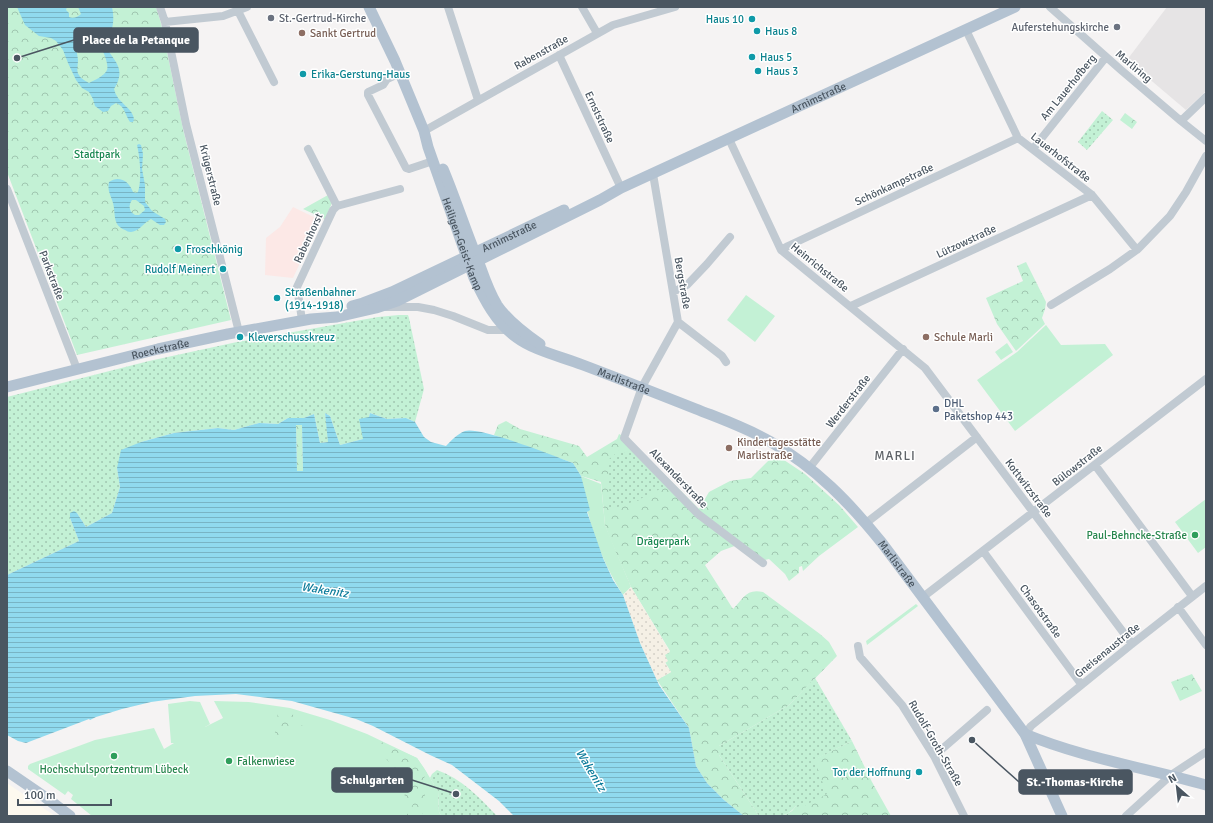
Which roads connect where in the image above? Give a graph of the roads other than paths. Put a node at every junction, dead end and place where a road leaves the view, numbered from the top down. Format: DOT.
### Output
graph roads {
  1 [pos="160,7"];
  2 [pos="247,7"];
  3 [pos="369,7"];
  4 [pos="448,7"];
  5 [pos="582,7"];
  6 [pos="675,7"];
  7 [pos="1015,7"];
  8 [pos="1050,7"];
  9 [pos="238,11"];
  10 [pos="165,22"];
  11 [pos="966,30"];
  12 [pos="597,33"];
  13 [pos="559,55"];
  14 [pos="1106,57"];
  15 [pos="400,73"];
  16 [pos="274,82"];
  17 [pos="1206,97"];
  18 [pos="478,100"];
  19 [pos="1181,121"];
  20 [pos="424,131"];
  21 [pos="1018,138"];
  22 [pos="729,139"];
  23 [pos="1206,141"];
  24 [pos="308,149"];
  25 [pos="1033,149"];
  26 [pos="1206,156"];
  27 [pos="433,160"];
  28 [pos="653,174"];
  29 [pos="621,188"];
  30 [pos="7,189"];
  31 [pos="400,189"];
  32 [pos="1092,195"];
  33 [pos="337,206"];
  34 [pos="730,237"];
  35 [pos="781,250"];
  36 [pos="1136,250"];
  37 [pos="472,259"];
  38 [pos="409,290"];
  39 [pos="673,292"];
  40 [pos="1051,305"];
  41 [pos="851,306"];
  42 [pos="416,307"];
  43 [pos="376,308"];
  44 [pos="316,318"];
  45 [pos="302,320"];
  46 [pos="678,322"];
  47 [pos="507,330"];
  48 [pos="239,332"];
  49 [pos="527,340"];
  50 [pos="903,349"];
  51 [pos="726,362"];
  52 [pos="77,369"];
  53 [pos="1206,379"];
  54 [pos="8,384"];
  55 [pos="642,387"];
  56 [pos="977,437"];
  57 [pos="1095,465"];
  58 [pos="810,467"];
  59 [pos="1033,512"];
  60 [pos="866,523"];
  61 [pos="983,551"];
  62 [pos="763,563"];
  63 [pos="1206,586"];
  64 [pos="1192,596"];
  65 [pos="922,597"];
  66 [pos="1178,607"];
  67 [pos="1132,644"];
  68 [pos="1206,645"];
  69 [pos="858,646"];
  70 [pos="1081,684"];
  71 [pos="986,710"];
  72 [pos="1025,734"];
  73 [pos="1206,752"];
  74 [pos="934,756"];
  75 [pos="7,771"];
  76 [pos="1171,775"];
  77 [pos="1206,785"];
  78 [pos="70,816"];
  79 [pos="964,816"];
  80 [pos="1062,816"];
  81 [pos="1126,816"];
  1 -- 10 [label="street, Krügerstraße"];
  2 -- 9 [label="street"];
  3 -- 15 [label="main road, Heiligen-Geist-Kamp"];
  4 -- 18 [label="street"];
  5 -- 12 [label="street"];
  6 -- 12 [label="street, Rabenstraße"];
  7 -- 11 [label="main road, Arnimstraße"];
  8 -- 14 [label="street, Marliring"];
  9 -- 10 [label="street"];
  9 -- 16 [label="street"];
  10 -- 48 [label="street, Krügerstraße"];
  11 -- 21 [label="street, Lauerhofstraße"];
  11 -- 22 [label="main road, Arnimstraße"];
  12 -- 13 [label="street, Rabenstraße"];
  13 -- 18 [label="street, Rabenstraße"];
  13 -- 29 [label="street, Ernststraße"];
  14 -- 19 [label="street, Marliring"];
  14 -- 25 [label="street, Am Lauerhofberg"];
  15 -- 20 [label="main road, Heiligen-Geist-Kamp"];
  15 -- 27 [label="street"];
  17 -- 19 [label="street"];
  18 -- 20 [label="street, Rabenstraße"];
  19 -- 23 [label="street, Marliring"];
  20 -- 27 [label="main road, Heiligen-Geist-Kamp"];
  20 -- 37 [label="main road, Heiligen-Geist-Kamp"];
  21 -- 25 [label="street, Lauerhofstraße"];
  21 -- 35 [label="street, Schönkampstraße"];
  22 -- 28 [label="main road, Arnimstraße"];
  22 -- 35 [label="street, Heinrichstraße"];
  24 -- 33 [label="street"];
  25 -- 32 [label="street, Lauerhofstraße"];
  26 -- 36 [label="street"];
  27 -- 37 [label="main road, Heiligen-Geist-Kamp"];
  28 -- 29 [label="main road, Arnimstraße"];
  28 -- 39 [label="street, Bergstraße"];
  29 -- 37 [label="main road, Arnimstraße"];
  30 -- 52 [label="street, Parkstraße"];
  31 -- 33 [label="street, Rabenhorst"];
  32 -- 36 [label="street, Lauerhofstraße"];
  32 -- 41 [label="street, Lützowstraße"];
  33 -- 45 [label="street, Rabenhorst"];
  34 -- 39 [label="street"];
  35 -- 41 [label="street, Heinrichstraße"];
  36 -- 40 [label="street"];
  37 -- 38 [label="main road, Arnimstraße"];
  37 -- 47 [label="main road, Heiligen-Geist-Kamp"];
  37 -- 49 [label="main road, Heiligen-Geist-Kamp"];
  38 -- 42 [label="street"];
  38 -- 43 [label="main road, Roeckstraße"];
  38 -- 44 [label="main road, Roeckstraße"];
  39 -- 46 [label="street, Bergstraße"];
  41 -- 50 [label="street, Heinrichstraße"];
  42 -- 43 [label="street, Roeckstraße"];
  42 -- 47 [label="street"];
  43 -- 44 [label="main road, Roeckstraße"];
  44 -- 45 [label="main road, Roeckstraße"];
  45 -- 48 [label="main road, Roeckstraße"];
  46 -- 51 [label="street"];
  46 -- 55 [label="street, Bergstraße"];
  47 -- 49 [label="main road, Heiligen-Geist-Kamp"];
  48 -- 52 [label="main road, Roeckstraße"];
  49 -- 55 [label="main road, Marlistraße"];
  50 -- 56 [label="street, Kottwitzstraße"];
  50 -- 58 [label="street, Werderstraße"];
  52 -- 54 [label="main road, Roeckstraße"];
  53 -- 57 [label="street, Bülowstraße"];
  55 -- 58 [label="main road, Marlistraße"];
  55 -- 62 [label="street, Alexanderstraße"];
  56 -- 59 [label="street, Kottwitzstraße"];
  56 -- 60 [label="street"];
  57 -- 59 [label="street, Bülowstraße"];
  57 -- 64 [label="street"];
  58 -- 60 [label="main road, Marlistraße"];
  59 -- 61 [label="street, Bülowstraße"];
  59 -- 67 [label="street, Kottwitzstraße"];
  60 -- 65 [label="main road, Marlistraße"];
  61 -- 65 [label="street, Bülowstraße"];
  61 -- 70 [label="street, Chasotstraße"];
  63 -- 64 [label="street, Gneisenaustraße"];
  64 -- 66 [label="street, Gneisenaustraße"];
  65 -- 72 [label="main road, Marlistraße"];
  66 -- 67 [label="street, Gneisenaustraße"];
  66 -- 68 [label="street"];
  67 -- 70 [label="street, Gneisenaustraße"];
  69 -- 74 [label="street, Rudolf-Groth-Straße"];
  70 -- 72 [label="street, Gneisenaustraße"];
  71 -- 74 [label="street"];
  72 -- 76 [label="main road"];
  72 -- 80 [label="main road, Marlistraße"];
  73 -- 76 [label="street"];
  74 -- 79 [label="street, Rudolf-Groth-Straße"];
  75 -- 78 [label="main road"];
  76 -- 77 [label="main road"];
  76 -- 81 [label="street"];
}
